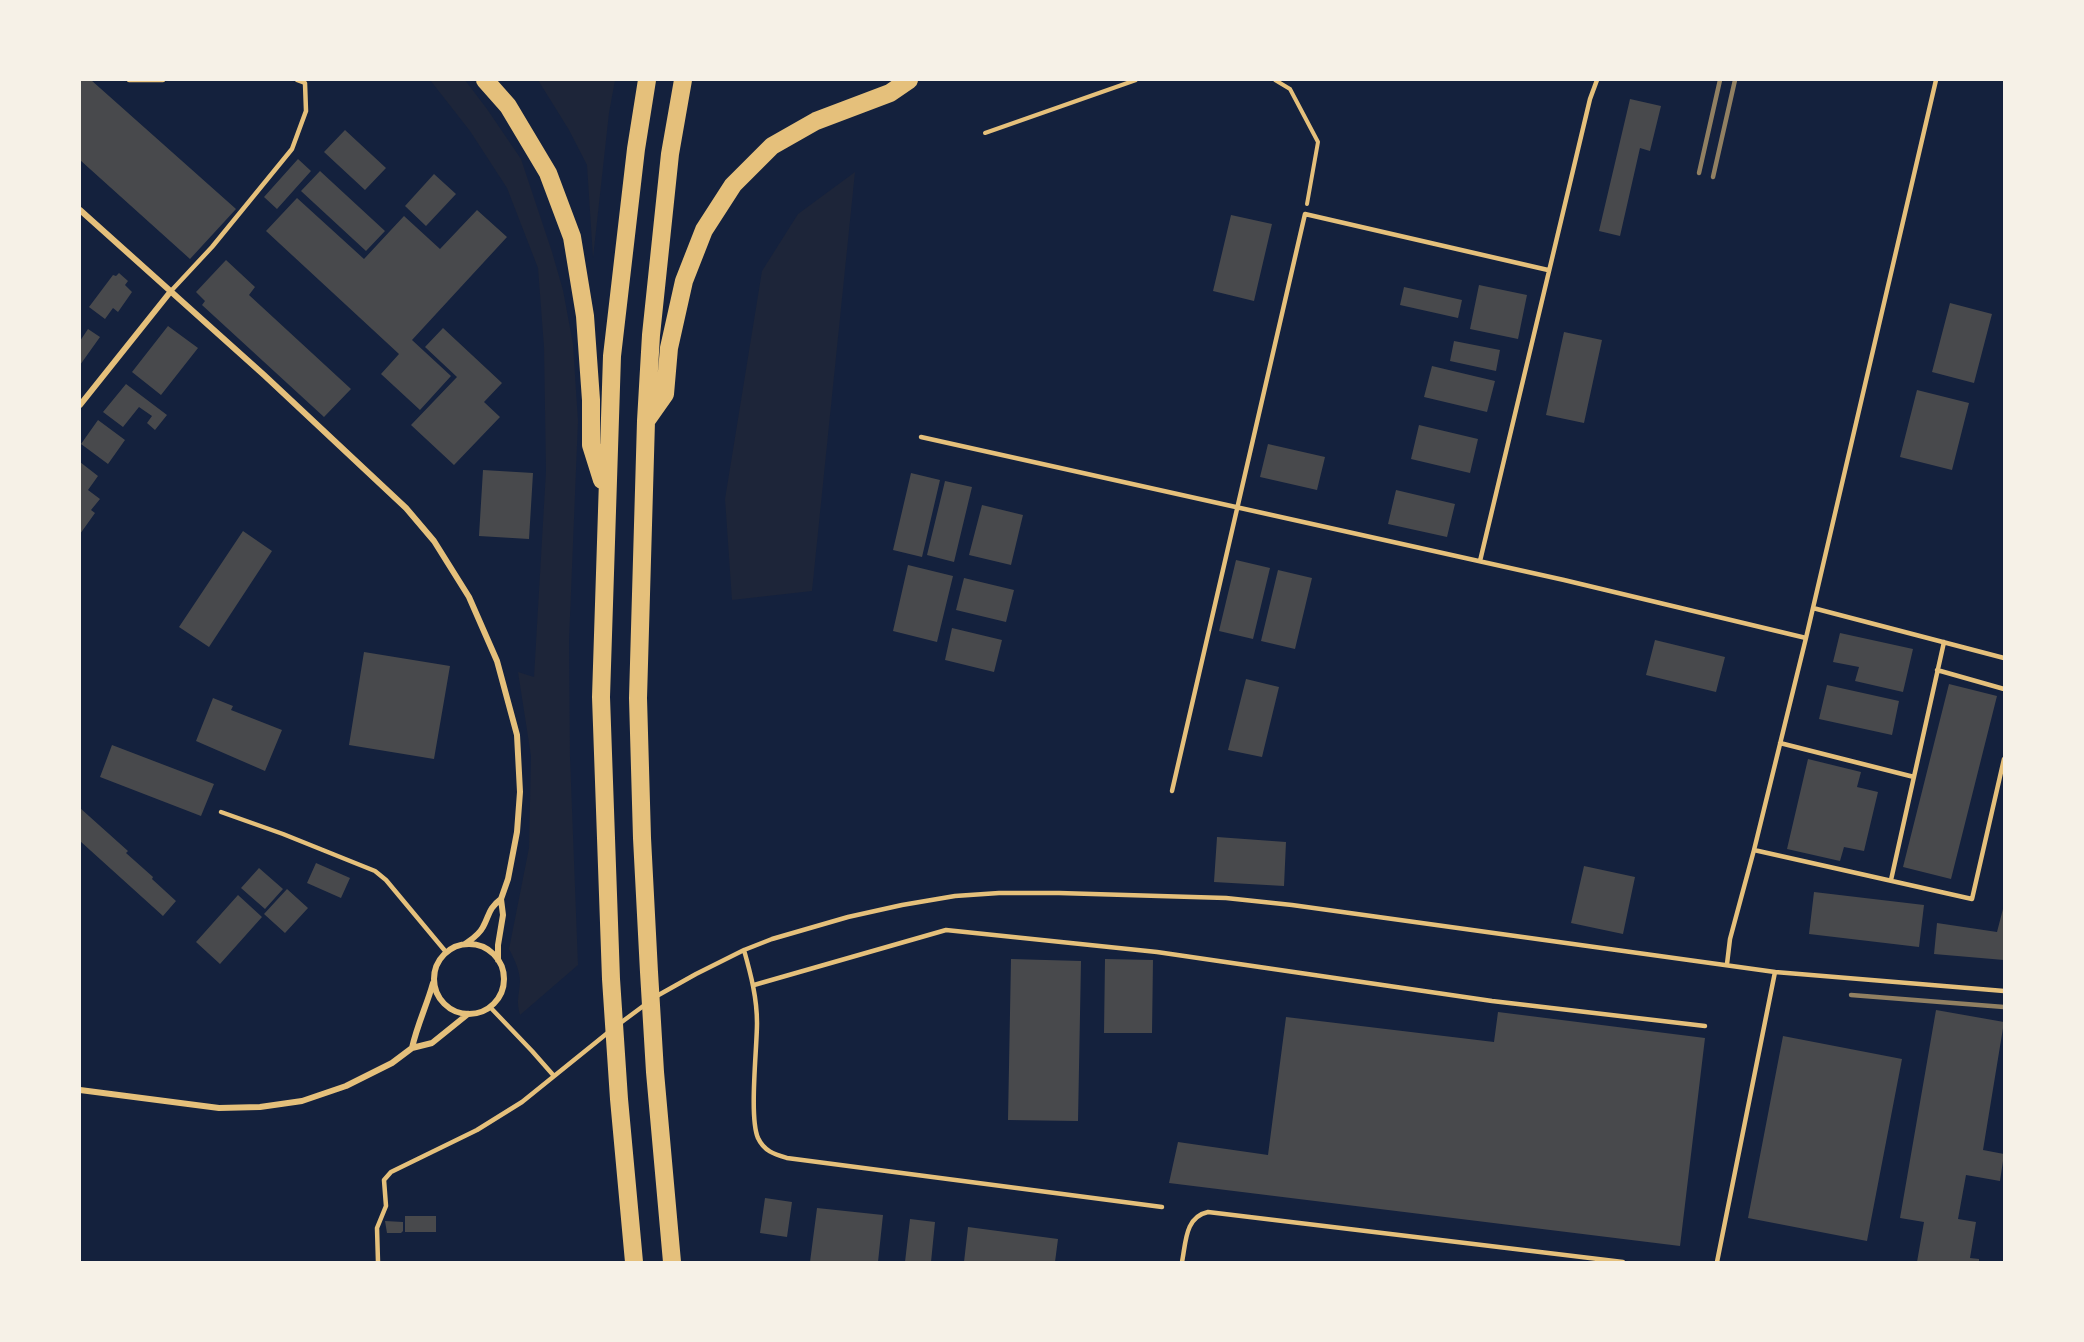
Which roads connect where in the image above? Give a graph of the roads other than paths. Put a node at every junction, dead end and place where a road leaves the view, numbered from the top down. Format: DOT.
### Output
graph roads {
  1 [pos="129,80"];
  2 [pos="163,80"];
  3 [pos="297,80"];
  4 [pos="485,80"];
  5 [pos="647,80"];
  6 [pos="682,80"];
  7 [pos="909,80"];
  8 [pos="1597,80"];
  9 [pos="1936,80"];
  10 [pos="80,210"];
  11 [pos="1548,270"];
  12 [pos="171,291"];
  13 [pos="80,405"];
  14 [pos="646,421"];
  15 [pos="921,437"];
  16 [pos="607,496"];
  17 [pos="1238,508"];
  18 [pos="1480,561"];
  19 [pos="1813,608"];
  20 [pos="1806,638"];
  21 [pos="1944,642"];
  22 [pos="2004,658"];
  23 [pos="1938,670"];
  24 [pos="2004,689"];
  25 [pos="1780,743"];
  26 [pos="2004,759"];
  27 [pos="1914,777"];
  28 [pos="1172,791"];
  29 [pos="221,812"];
  30 [pos="1754,850"];
  31 [pos="1891,880"];
  32 [pos="501,899"];
  33 [pos="465,944"];
  34 [pos="744,950"];
  35 [pos="446,952"];
  36 [pos="498,960"];
  37 [pos="1727,964"];
  38 [pos="1775,972"];
  39 [pos="434,980"];
  40 [pos="754,985"];
  41 [pos="2004,991"];
  42 [pos="490,1007"];
  43 [pos="468,1014"];
  44 [pos="1706,1026"];
  45 [pos="412,1048"];
  46 [pos="554,1076"];
  47 [pos="80,1090"];
  48 [pos="1162,1207"];
  49 [pos="633,1254"];
  50 [pos="672,1259"];
  51 [pos="378,1263"];
  52 [pos="1182,1263"];
  53 [pos="1623,1263"];
  54 [pos="1718,1263"];
  1 -- 2 [label="lane"];
  3 -- 12 [label="lane"];
  4 -- 16 [label="highway"];
  5 -- 16 [label="highway"];
  6 -- 14 [label="highway"];
  7 -- 14 [label="highway"];
  8 -- 11 [label="lane"];
  9 -- 19 [label="lane"];
  10 -- 12 [label="street"];
  11 -- 17 [label="lane"];
  11 -- 18 [label="lane"];
  12 -- 13 [label="street"];
  12 -- 32 [label="street"];
  14 -- 50 [label="highway"];
  15 -- 17 [label="lane"];
  16 -- 49 [label="highway"];
  17 -- 18 [label="lane"];
  17 -- 28 [label="lane"];
  18 -- 20 [label="lane"];
  19 -- 20 [label="lane"];
  19 -- 21 [label="lane"];
  20 -- 25 [label="lane"];
  21 -- 22 [label="lane"];
  21 -- 23 [label="lane"];
  23 -- 24 [label="lane"];
  23 -- 27 [label="lane"];
  25 -- 27 [label="lane"];
  25 -- 30 [label="lane"];
  26 -- 31 [label="lane"];
  27 -- 31 [label="lane"];
  29 -- 35 [label="lane"];
  30 -- 31 [label="lane"];
  30 -- 37 [label="lane"];
  32 -- 33 [label="street"];
  32 -- 36 [label="street"];
  33 -- 35 [label="street"];
  33 -- 36 [label="street"];
  34 -- 37 [label="lane"];
  34 -- 40 [label="lane"];
  34 -- 46 [label="lane"];
  35 -- 39 [label="street"];
  36 -- 42 [label="street"];
  37 -- 38 [label="lane"];
  38 -- 41 [label="lane"];
  38 -- 54 [label="lane"];
  39 -- 43 [label="street"];
  39 -- 45 [label="street"];
  40 -- 44 [label="lane"];
  40 -- 48 [label="lane"];
  42 -- 43 [label="street"];
  42 -- 46 [label="lane"];
  43 -- 45 [label="street"];
  45 -- 47 [label="street"];
  46 -- 51 [label="lane"];
  52 -- 53 [label="lane"];
}
